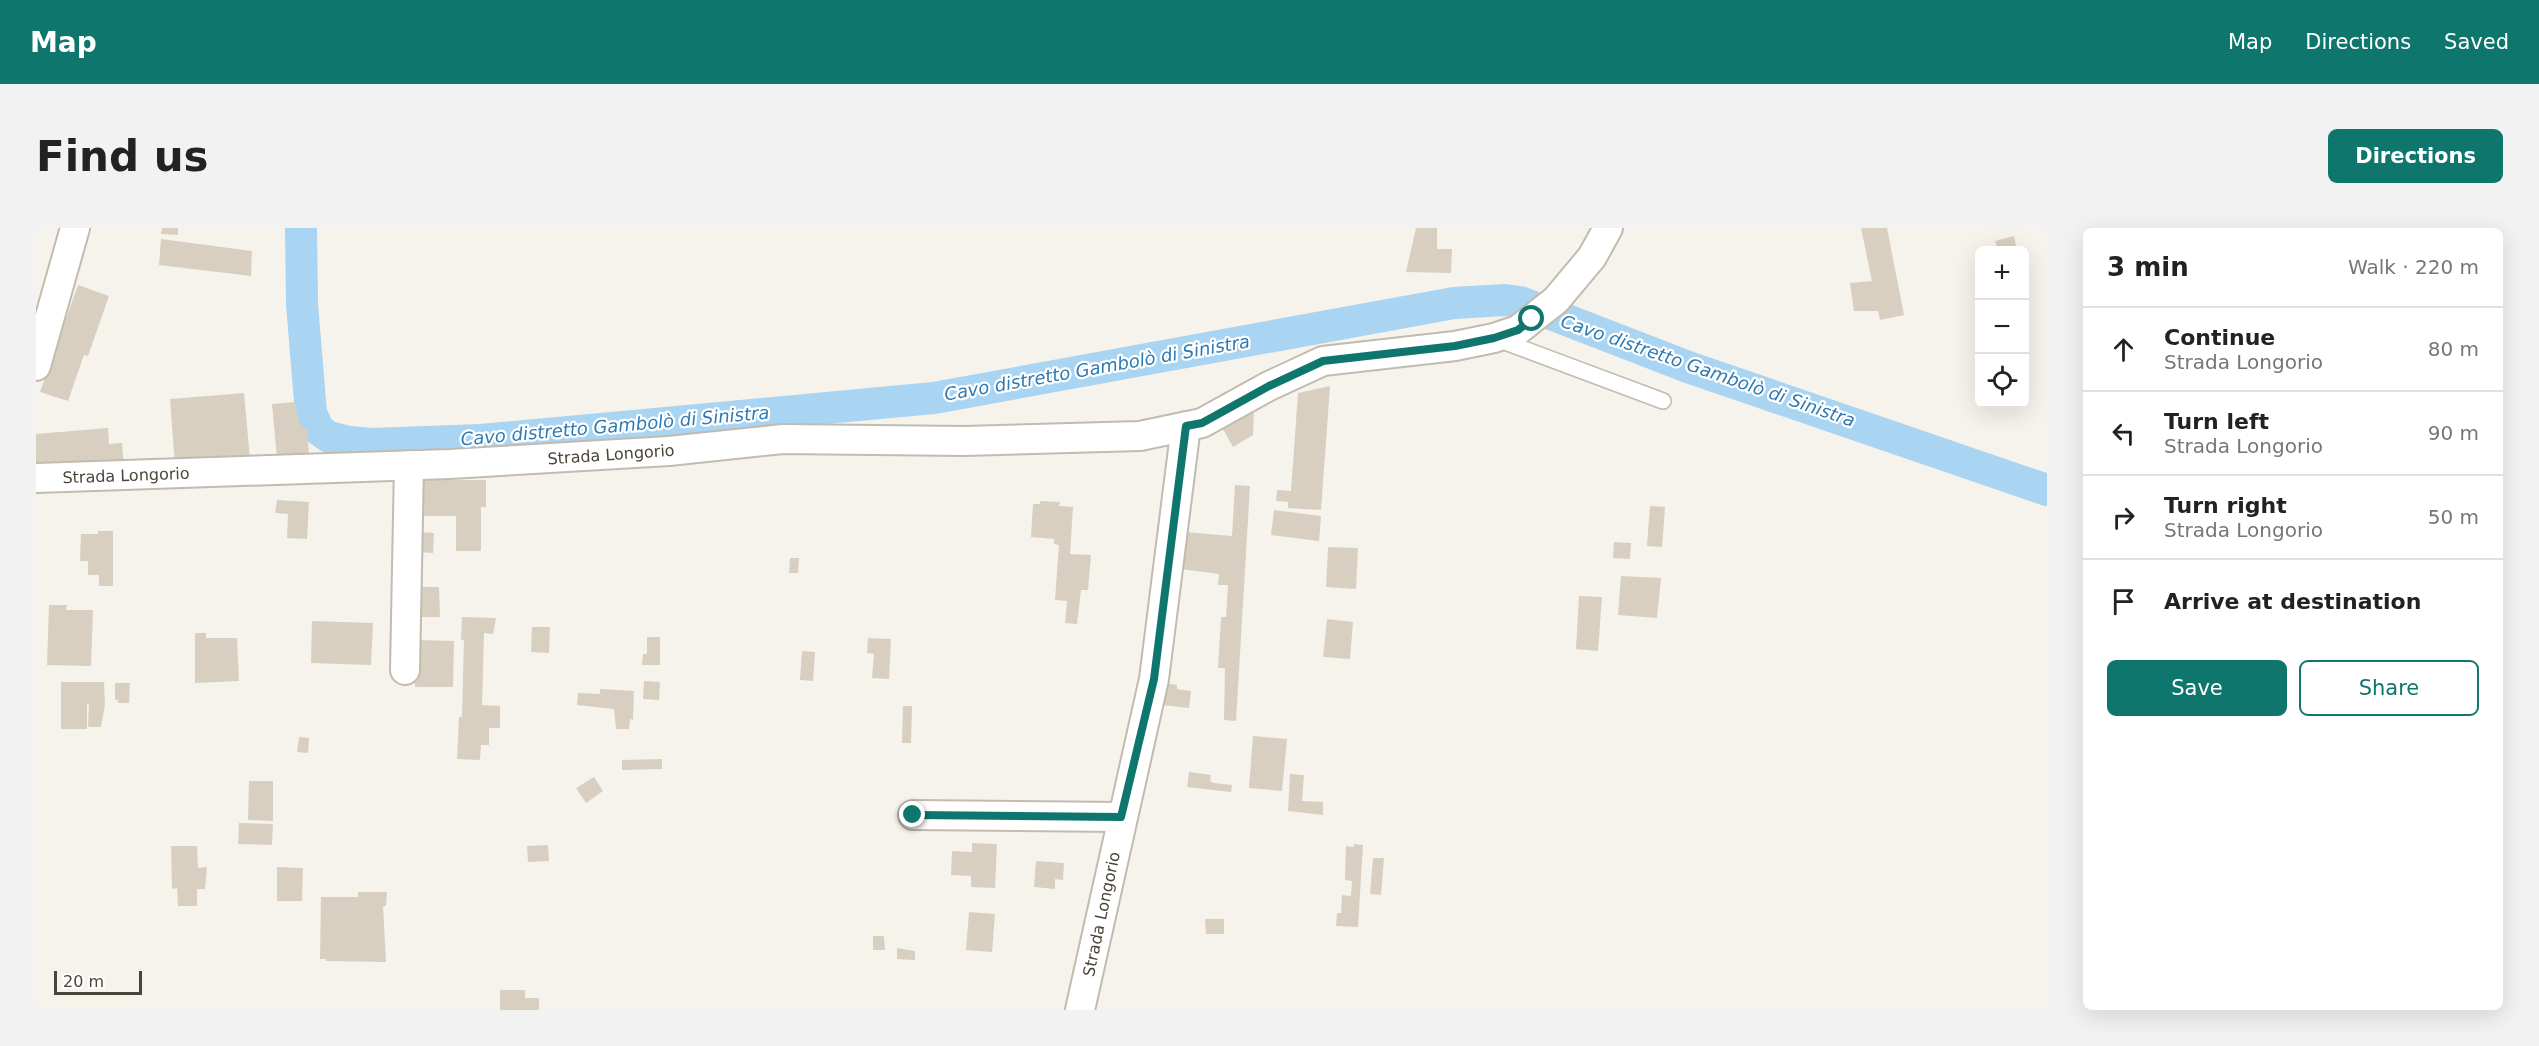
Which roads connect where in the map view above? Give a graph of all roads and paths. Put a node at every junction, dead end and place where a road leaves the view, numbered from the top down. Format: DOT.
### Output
graph roads {
  1 [pos="75,228"];
  2 [pos="1608,228"];
  3 [pos="1494,338"];
  4 [pos="36,366"];
  5 [pos="1663,401"];
  6 [pos="1186,426"];
  7 [pos="410,465"];
  8 [pos="36,478"];
  9 [pos="405,670"];
  10 [pos="913,815"];
  11 [pos="1121,817"];
  12 [pos="1080,1010"];
  1 -- 4 [label="street"];
  2 -- 3 [label="street, Strada Longorio"];
  3 -- 5 [label="lane"];
  3 -- 6 [label="street, Strada Longorio"];
  6 -- 7 [label="street, Strada Longorio"];
  6 -- 11 [label="street, Strada Longorio"];
  7 -- 8 [label="street, Strada Longorio"];
  7 -- 9 [label="street"];
  10 -- 11 [label="street"];
  11 -- 12 [label="street, Strada Longorio"];
}
